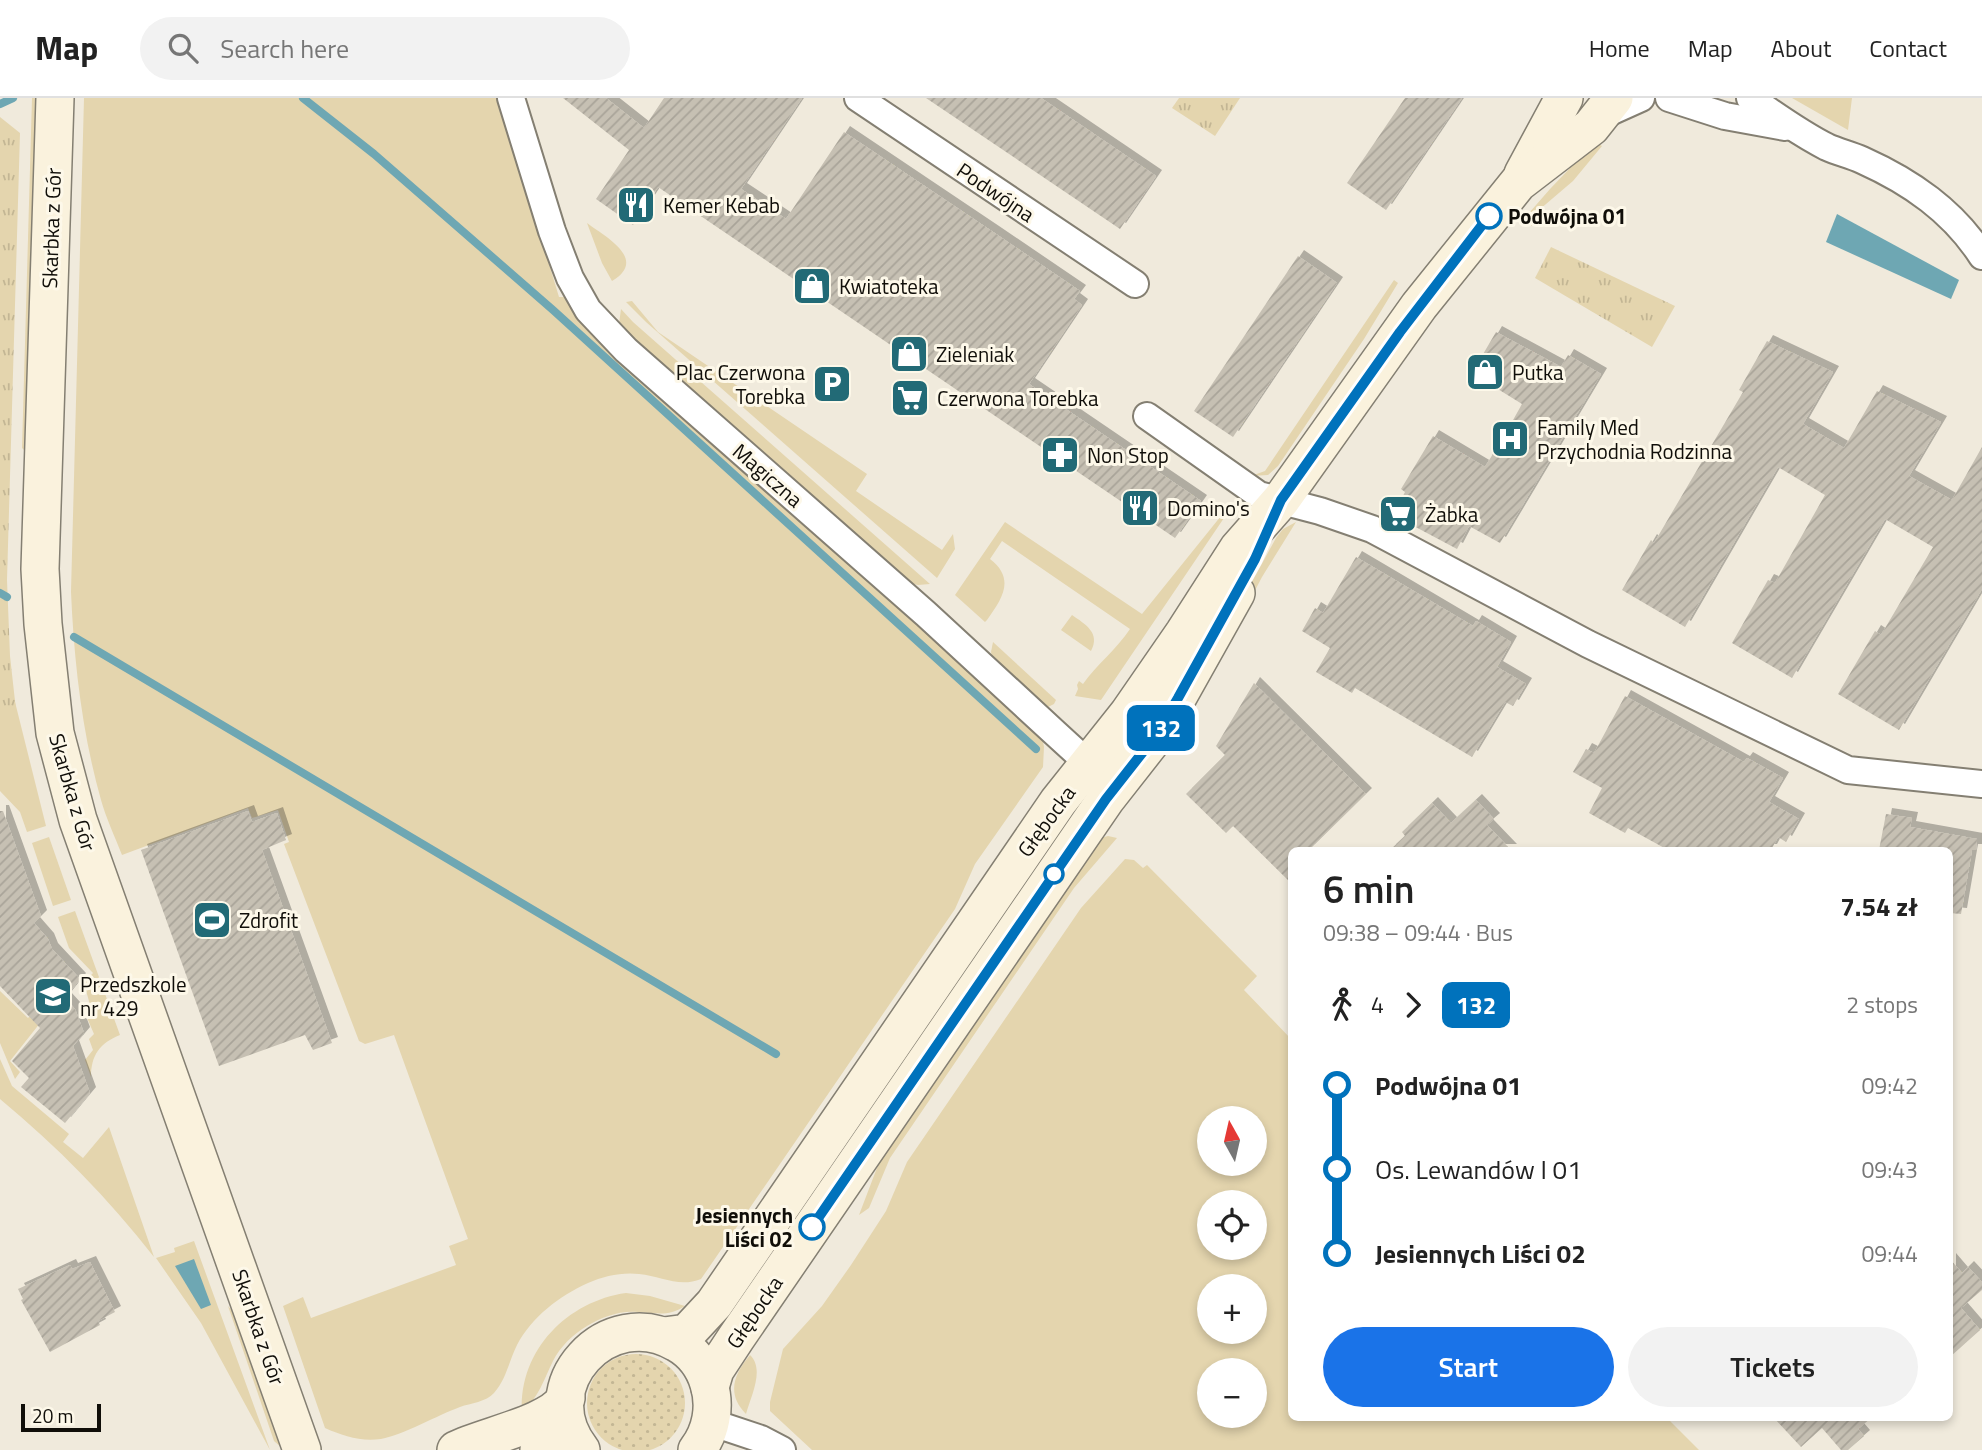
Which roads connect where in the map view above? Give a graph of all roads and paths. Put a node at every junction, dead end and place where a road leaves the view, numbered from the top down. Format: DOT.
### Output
graph roads {
  1 [pos="55,98"];
  2 [pos="511,98"];
  3 [pos="858,98"];
  4 [pos="1564,98"];
  5 [pos="1640,98"];
  6 [pos="1749,98"];
  7 [pos="1678,99"];
  8 [pos="1607,108"];
  9 [pos="1794,129"];
  10 [pos="1518,183"];
  11 [pos="1982,256"];
  12 [pos="1135,284"];
  13 [pos="1146,416"];
  14 [pos="1281,500"];
  15 [pos="1085,767"];
  16 [pos="1982,784"];
  17 [pos="1106,799"];
  18 [pos="664,1336"];
  19 [pos="565,1398"];
  20 [pos="706,1420"];
  21 [pos="302,1450"];
  22 [pos="456,1450"];
  23 [pos="539,1450"];
  24 [pos="579,1450"];
  25 [pos="782,1450"];
  1 -- 21 [label="street, Skarbka z Gór"];
  2 -- 15 [label="street, Magiczna"];
  3 -- 12 [label="street, Podwójna"];
  4 -- 10 [label="street, Głębocka"];
  5 -- 8 [label="street"];
  6 -- 9 [label="street"];
  7 -- 9 [label="street"];
  8 -- 10 [label="street, Głębocka"];
  9 -- 11 [label="street"];
  10 -- 14 [label="street, Głębocka"];
  13 -- 14 [label="street"];
  14 -- 15 [label="street, Głębocka"];
  14 -- 16 [label="street"];
  14 -- 17 [label="street, Głębocka"];
  15 -- 17 [label="street, Magiczna"];
  15 -- 18 [label="street, Głębocka"];
  17 -- 20 [label="street, Głębocka"];
  18 -- 19 [label="street"];
  18 -- 20 [label="street"];
  19 -- 22 [label="street"];
  19 -- 24 [label="street"];
  20 -- 25 [label="street"];
  23 -- 24 [label="street"];
}
